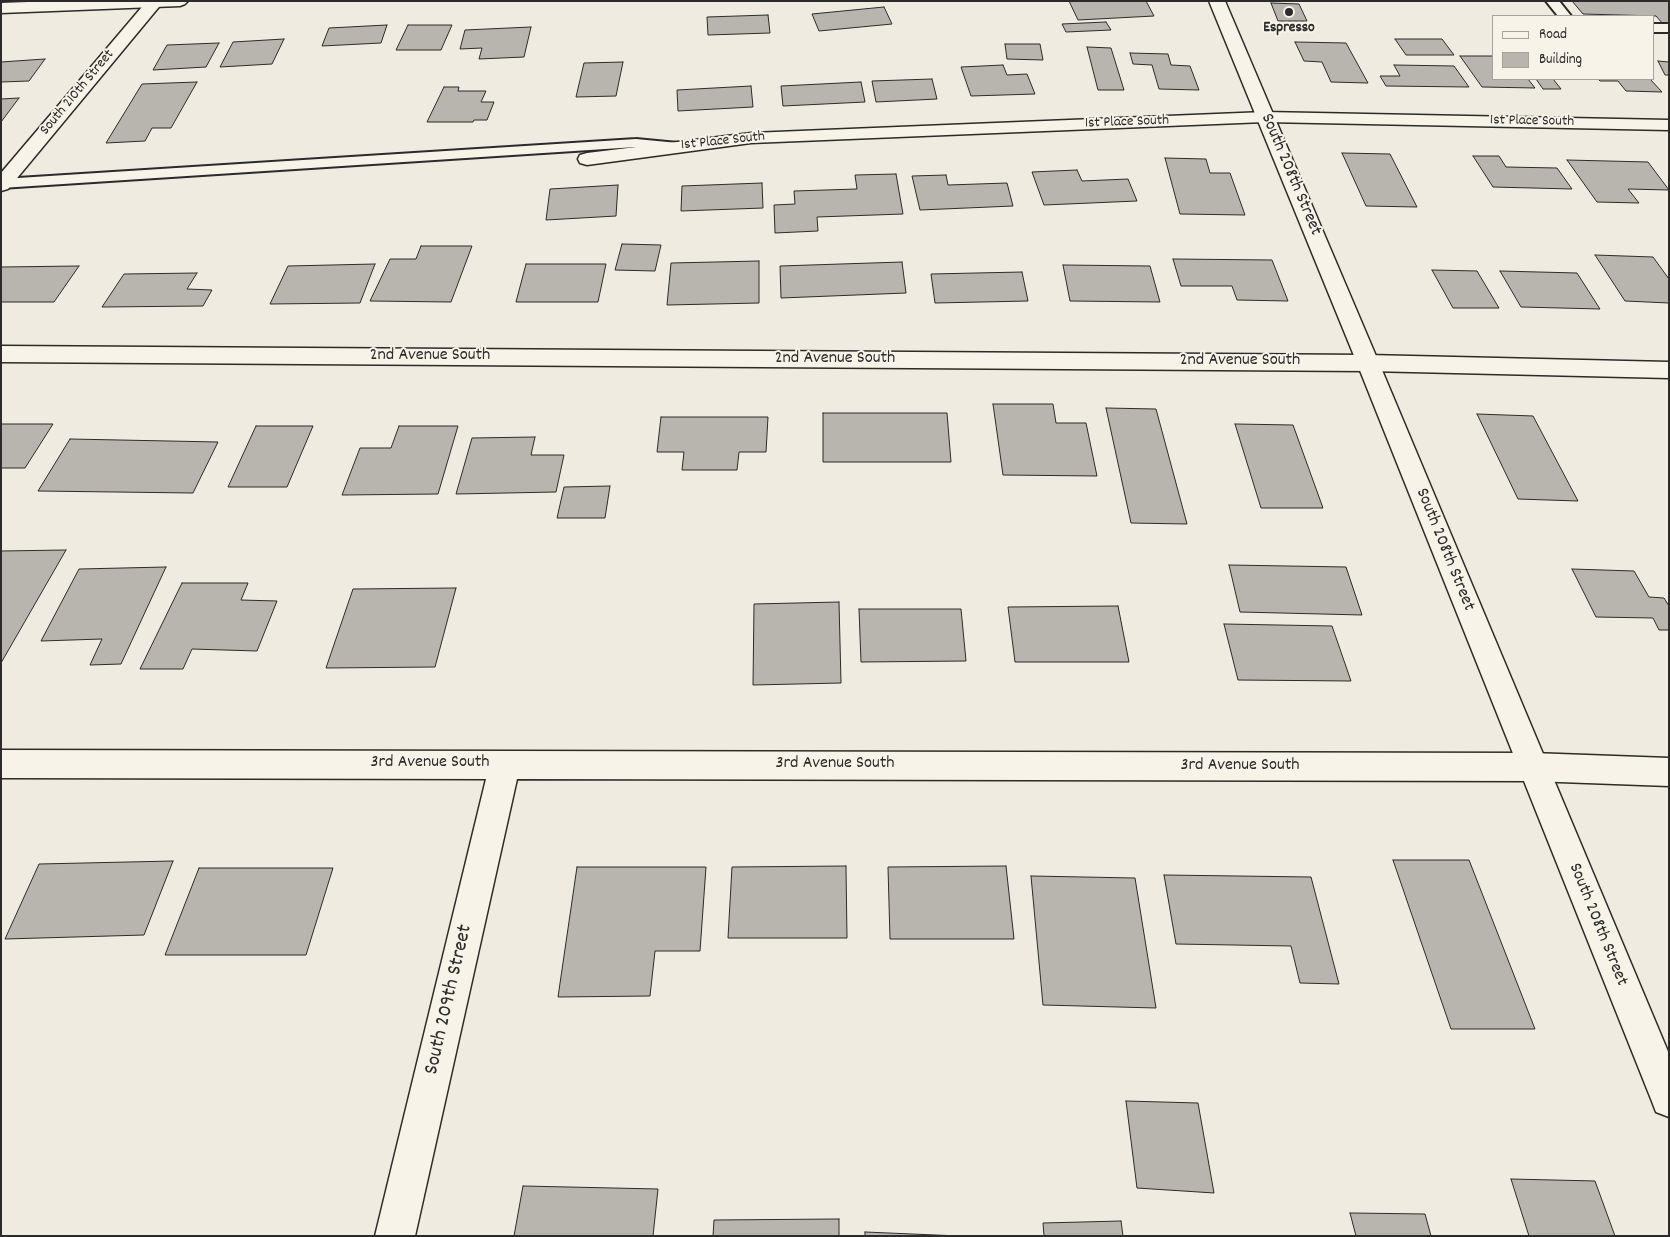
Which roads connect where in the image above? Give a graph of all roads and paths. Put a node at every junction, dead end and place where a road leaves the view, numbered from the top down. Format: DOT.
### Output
graph roads {
  1 [pos="180,1"];
  2 [pos="1217,1"];
  3 [pos="1552,1"];
  4 [pos="155,2"];
  5 [pos="1,8"];
  6 [pos="1564,15"];
  7 [pos="1655,28"];
  8 [pos="1669,28"];
  9 [pos="1265,117"];
  10 [pos="1669,125"];
  11 [pos="678,147"];
  12 [pos="587,158"];
  13 [pos="1,184"];
  14 [pos="1,354"];
  15 [pos="1368,363"];
  16 [pos="1669,370"];
  17 [pos="1,764"];
  18 [pos="505,764"];
  19 [pos="1532,767"];
  20 [pos="1669,772"];
  21 [pos="1669,1099"];
  22 [pos="395,1236"];
  1 -- 4 [label="street"];
  2 -- 9 [label="street, South 208th Street"];
  3 -- 6 [label="lane"];
  4 -- 5 [label="street"];
  4 -- 13 [label="street, South 210th Street"];
  7 -- 8 [label="lane"];
  9 -- 10 [label="street, 1st Place South"];
  9 -- 11 [label="street, 1st Place South"];
  9 -- 15 [label="street, South 208th Street"];
  11 -- 12 [label="street, 1st Place South"];
  11 -- 13 [label="lane"];
  14 -- 15 [label="street, 2nd Avenue South"];
  15 -- 16 [label="street, 2nd Avenue South"];
  15 -- 19 [label="street, South 208th Street"];
  17 -- 18 [label="street, 3rd Avenue South"];
  18 -- 19 [label="street, 3rd Avenue South"];
  18 -- 22 [label="street, South 209th Street"];
  19 -- 20 [label="street, 3rd Avenue South"];
  19 -- 21 [label="street, South 208th Street"];
}
